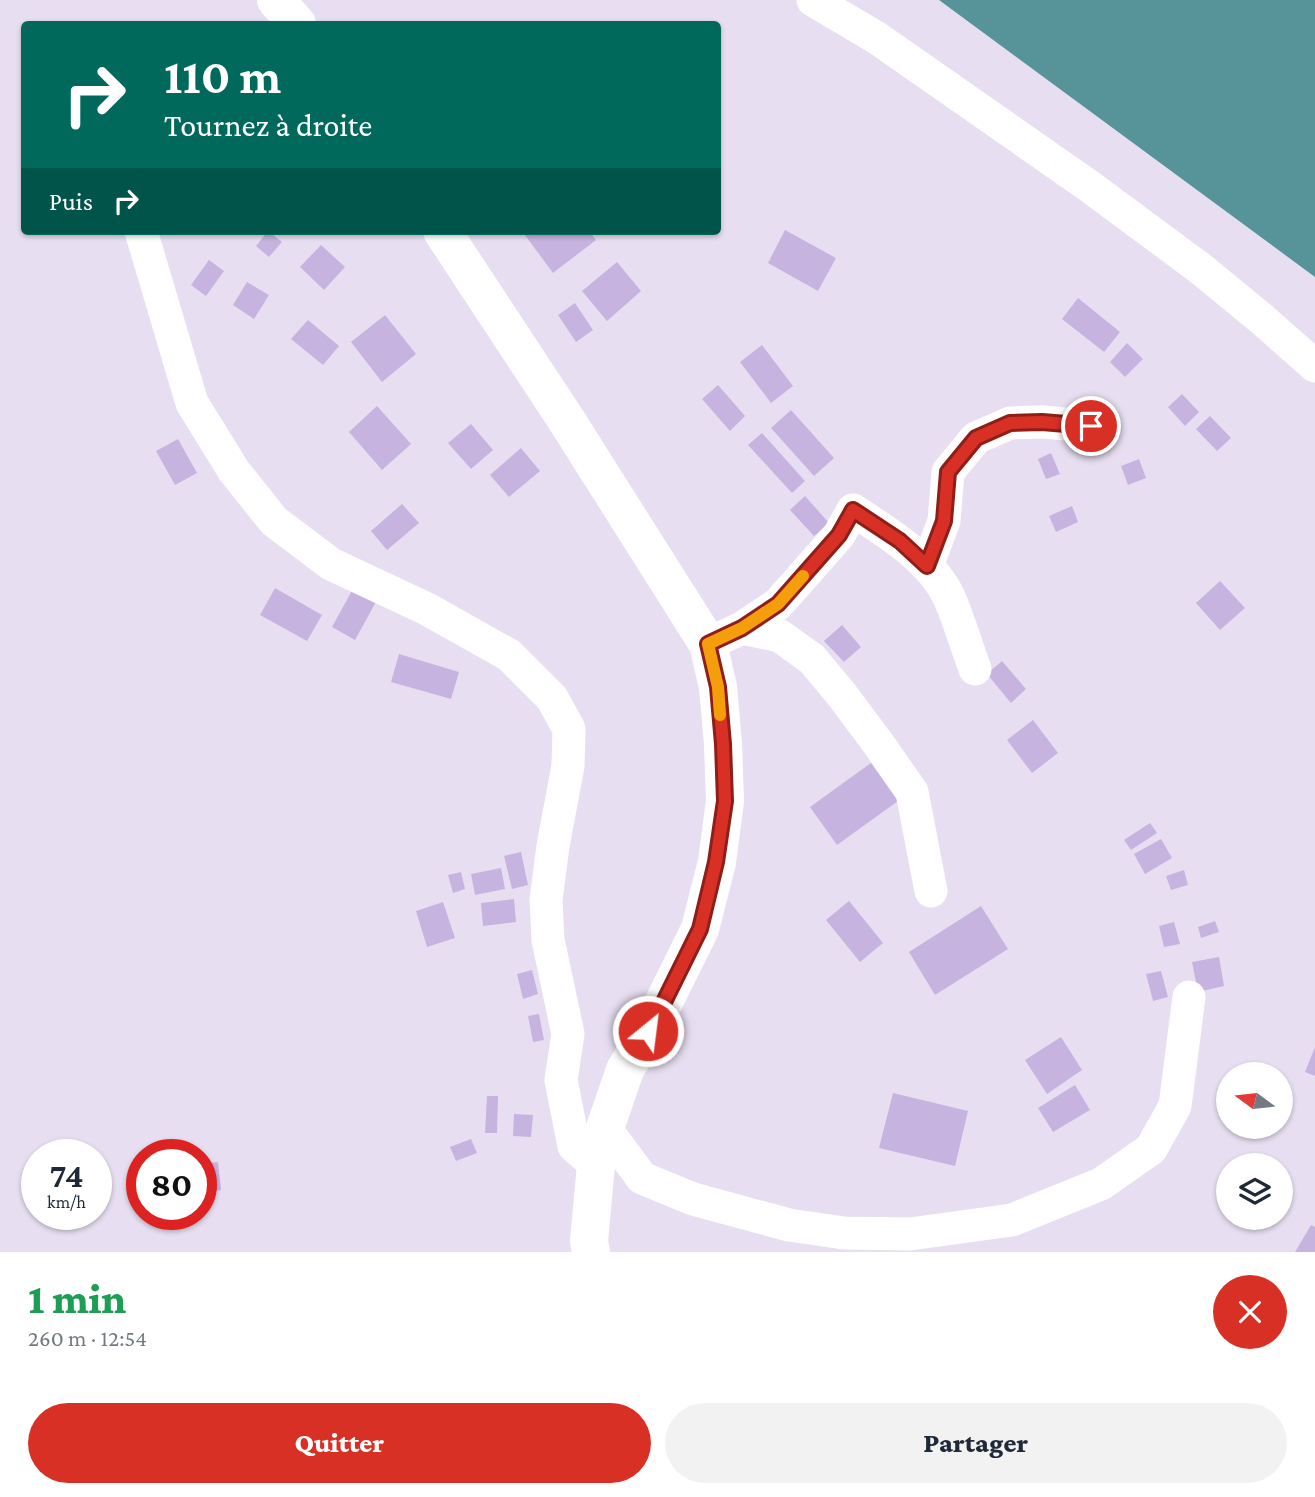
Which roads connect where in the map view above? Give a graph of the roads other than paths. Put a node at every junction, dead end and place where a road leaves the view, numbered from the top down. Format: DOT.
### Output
graph roads {
  1 [pos="276,0"];
  2 [pos="813,0"];
  3 [pos="294,21"];
  4 [pos="142,235"];
  5 [pos="445,235"];
  6 [pos="1315,366"];
  7 [pos="1091,426"];
  8 [pos="927,566"];
  9 [pos="725,636"];
  10 [pos="975,669"];
  11 [pos="931,891"];
  12 [pos="1189,997"];
  13 [pos="605,1128"];
  14 [pos="596,1165"];
  15 [pos="591,1252"];
  1 -- 3 [label="highway"];
  2 -- 6 [label="street"];
  4 -- 14 [label="street"];
  5 -- 9 [label="highway"];
  7 -- 8 [label="street"];
  8 -- 9 [label="street"];
  8 -- 10 [label="street"];
  9 -- 11 [label="street"];
  9 -- 13 [label="highway"];
  12 -- 13 [label="street"];
  13 -- 14 [label="highway"];
  14 -- 15 [label="highway"];
}
